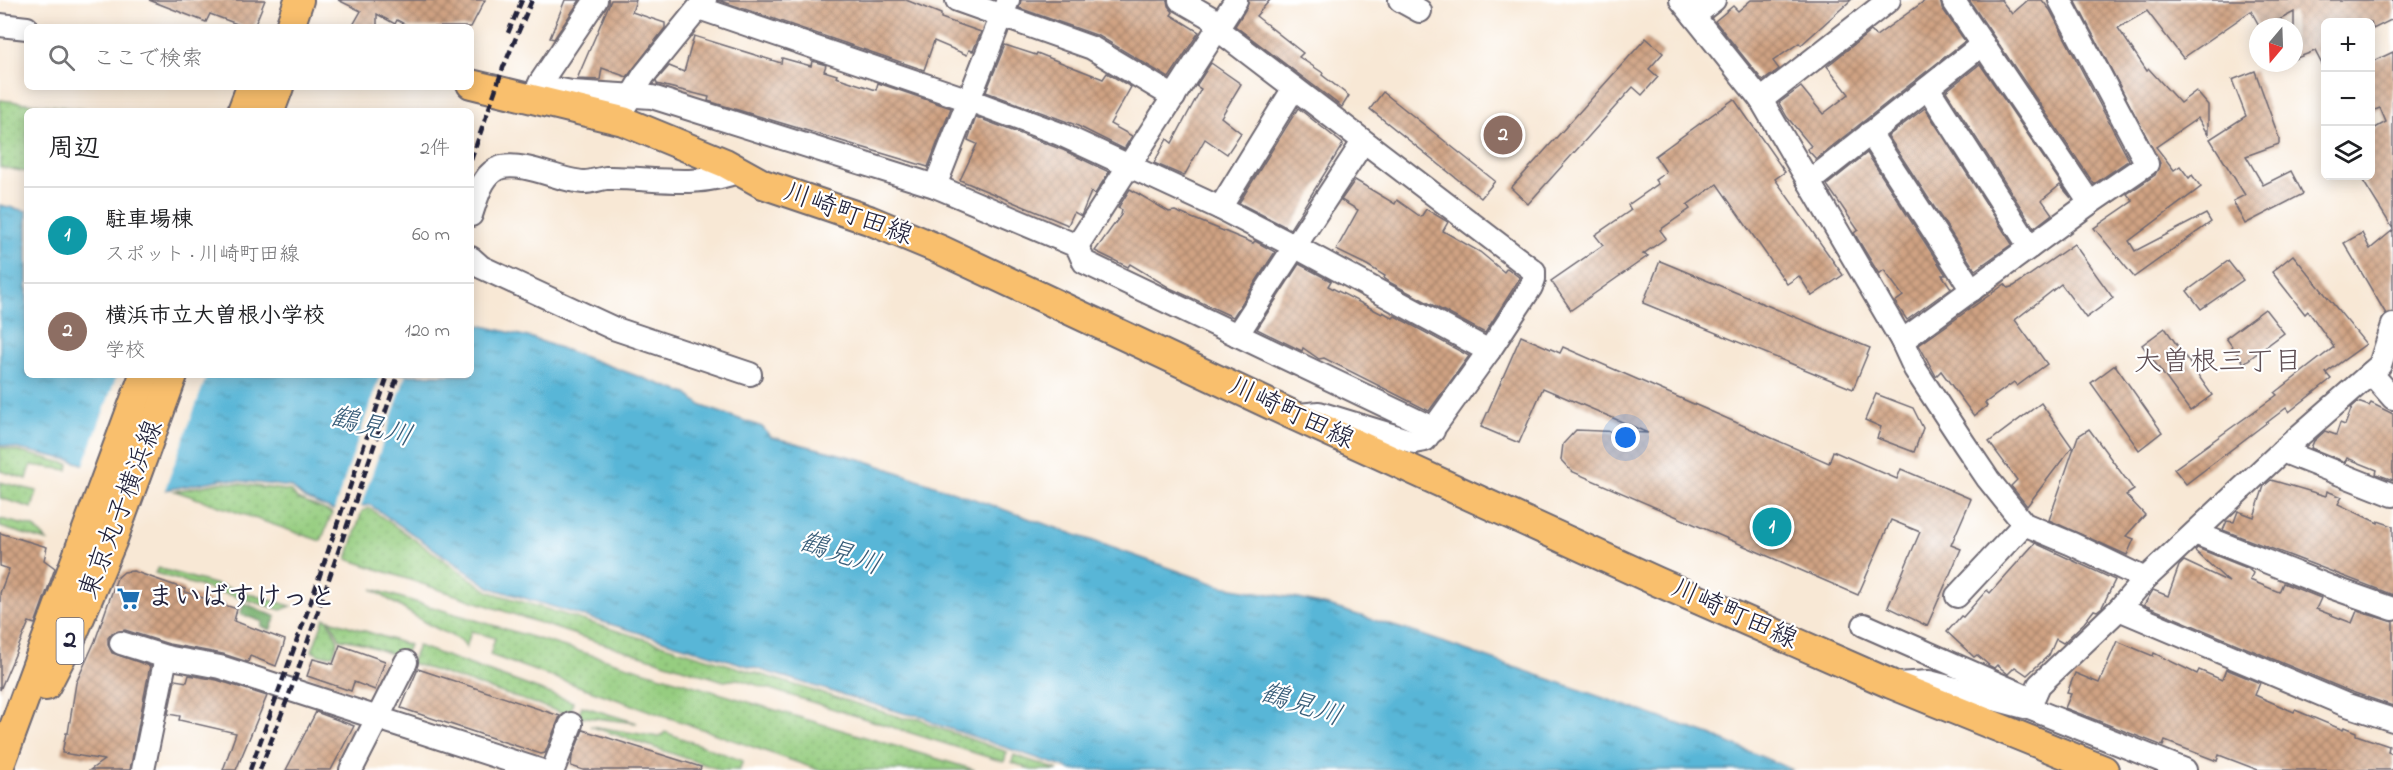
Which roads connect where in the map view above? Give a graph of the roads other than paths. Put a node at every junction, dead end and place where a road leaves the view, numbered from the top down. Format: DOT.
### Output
graph roads {
  1 [pos="299,0"];
  2 [pos="596,0"];
  3 [pos="957,0"];
  4 [pos="1180,0"];
  5 [pos="1236,0"];
  6 [pos="1714,0"];
  7 [pos="1889,0"];
  8 [pos="1953,0"];
  9 [pos="2060,0"];
  10 [pos="702,4"];
  11 [pos="1005,8"];
  12 [pos="1688,8"];
  13 [pos="291,24"];
  14 [pos="0,25"];
  15 [pos="24,28"];
  16 [pos="1217,29"];
  17 [pos="1983,44"];
  18 [pos="474,84"];
  19 [pos="1294,88"];
  20 [pos="1928,88"];
  21 [pos="250,90"];
  22 [pos="278,90"];
  23 [pos="536,93"];
  24 [pos="632,96"];
  25 [pos="1174,97"];
  26 [pos="969,100"];
  27 [pos="1761,100"];
  28 [pos="243,108"];
  29 [pos="271,108"];
  30 [pos="615,119"];
  31 [pos="1870,133"];
  32 [pos="1363,142"];
  33 [pos="1128,166"];
  34 [pos="739,171"];
  35 [pos="1809,182"];
  36 [pos="935,186"];
  37 [pos="2090,203"];
  38 [pos="474,207"];
  39 [pos="1220,208"];
  40 [pos="1077,246"];
  41 [pos="1296,247"];
  42 [pos="2030,247"];
  43 [pos="474,261"];
  44 [pos="1972,290"];
  45 [pos="2393,325"];
  46 [pos="1238,334"];
  47 [pos="1902,341"];
  48 [pos="1489,351"];
  49 [pos="2371,373"];
  50 [pos="750,374"];
  51 [pos="143,378"];
  52 [pos="172,378"];
  53 [pos="2393,398"];
  54 [pos="1295,416"];
  55 [pos="1433,431"];
  56 [pos="2282,451"];
  57 [pos="2393,495"];
  58 [pos="2024,524"];
  59 [pos="2195,533"];
  60 [pos="2145,579"];
  61 [pos="1957,596"];
  62 [pos="2119,609"];
  63 [pos="2393,609"];
  64 [pos="1864,625"];
  65 [pos="121,643"];
  66 [pos="166,657"];
  67 [pos="406,662"];
  68 [pos="1891,684"];
  69 [pos="2030,704"];
  70 [pos="378,716"];
  71 [pos="2393,720"];
  72 [pos="571,724"];
  73 [pos="12,735"];
  74 [pos="0,765"];
  75 [pos="143,770"];
  76 [pos="351,770"];
  77 [pos="539,770"];
  78 [pos="553,770"];
  79 [pos="2104,770"];
  80 [pos="2185,770"];
  1 -- 13 [label="main road"];
  2 -- 23 [label="street"];
  3 -- 11 [label="street"];
  4 -- 16 [label="street"];
  5 -- 16 [label="street"];
  6 -- 12 [label="street"];
  7 -- 27 [label="street"];
  8 -- 17 [label="street"];
  9 -- 37 [label="street"];
  10 -- 24 [label="street"];
  10 -- 26 [label="street"];
  11 -- 25 [label="street"];
  11 -- 26 [label="street"];
  12 -- 27 [label="street"];
  14 -- 15 [label="street"];
  16 -- 19 [label="street"];
  16 -- 25 [label="street"];
  17 -- 20 [label="street"];
  17 -- 37 [label="street"];
  18 -- 23 [label="main road, 川崎町田線"];
  19 -- 32 [label="street"];
  19 -- 39 [label="street"];
  20 -- 31 [label="street"];
  20 -- 42 [label="street"];
  21 -- 28 [label="main road"];
  22 -- 29 [label="main road"];
  23 -- 24 [label="street"];
  23 -- 30 [label="main road, 川崎町田線"];
  24 -- 30 [label="street"];
  24 -- 36 [label="street"];
  25 -- 33 [label="street"];
  26 -- 33 [label="street"];
  26 -- 36 [label="street"];
  27 -- 35 [label="street"];
  30 -- 34 [label="main road, 川崎町田線"];
  31 -- 35 [label="street"];
  31 -- 44 [label="street"];
  32 -- 41 [label="street"];
  32 -- 48 [label="street"];
  33 -- 39 [label="street"];
  33 -- 40 [label="street"];
  34 -- 38 [label="street"];
  34 -- 54 [label="main road, 川崎町田線"];
  35 -- 47 [label="street"];
  36 -- 40 [label="street"];
  37 -- 42 [label="street"];
  39 -- 41 [label="street"];
  40 -- 46 [label="street"];
  41 -- 46 [label="street"];
  41 -- 48 [label="street"];
  42 -- 44 [label="street"];
  43 -- 50 [label="street"];
  44 -- 47 [label="street"];
  45 -- 49 [label="street"];
  46 -- 55 [label="street"];
  47 -- 58 [label="street"];
  48 -- 55 [label="street"];
  49 -- 53 [label="street"];
  49 -- 56 [label="street"];
  51 -- 73 [label="main road, 東京丸子横浜線 / 2"];
  52 -- 73 [label="main road, 東京丸子横浜線 / 2"];
  54 -- 55 [label="street"];
  54 -- 68 [label="main road, 川崎町田線"];
  56 -- 57 [label="street"];
  56 -- 59 [label="street"];
  58 -- 60 [label="street"];
  58 -- 61 [label="street"];
  59 -- 60 [label="street"];
  59 -- 63 [label="street"];
  60 -- 62 [label="street"];
  62 -- 69 [label="street"];
  62 -- 71 [label="street"];
  64 -- 69 [label="street"];
  65 -- 66 [label="street"];
  66 -- 70 [label="street"];
  66 -- 75 [label="street"];
  67 -- 70 [label="street"];
  68 -- 69 [label="street"];
  68 -- 79 [label="main road, 川崎町田線"];
  69 -- 80 [label="street"];
  70 -- 76 [label="street"];
  70 -- 77 [label="street"];
  72 -- 78 [label="street"];
  73 -- 74 [label="main road, 東京丸子横浜線 / 2"];
}
